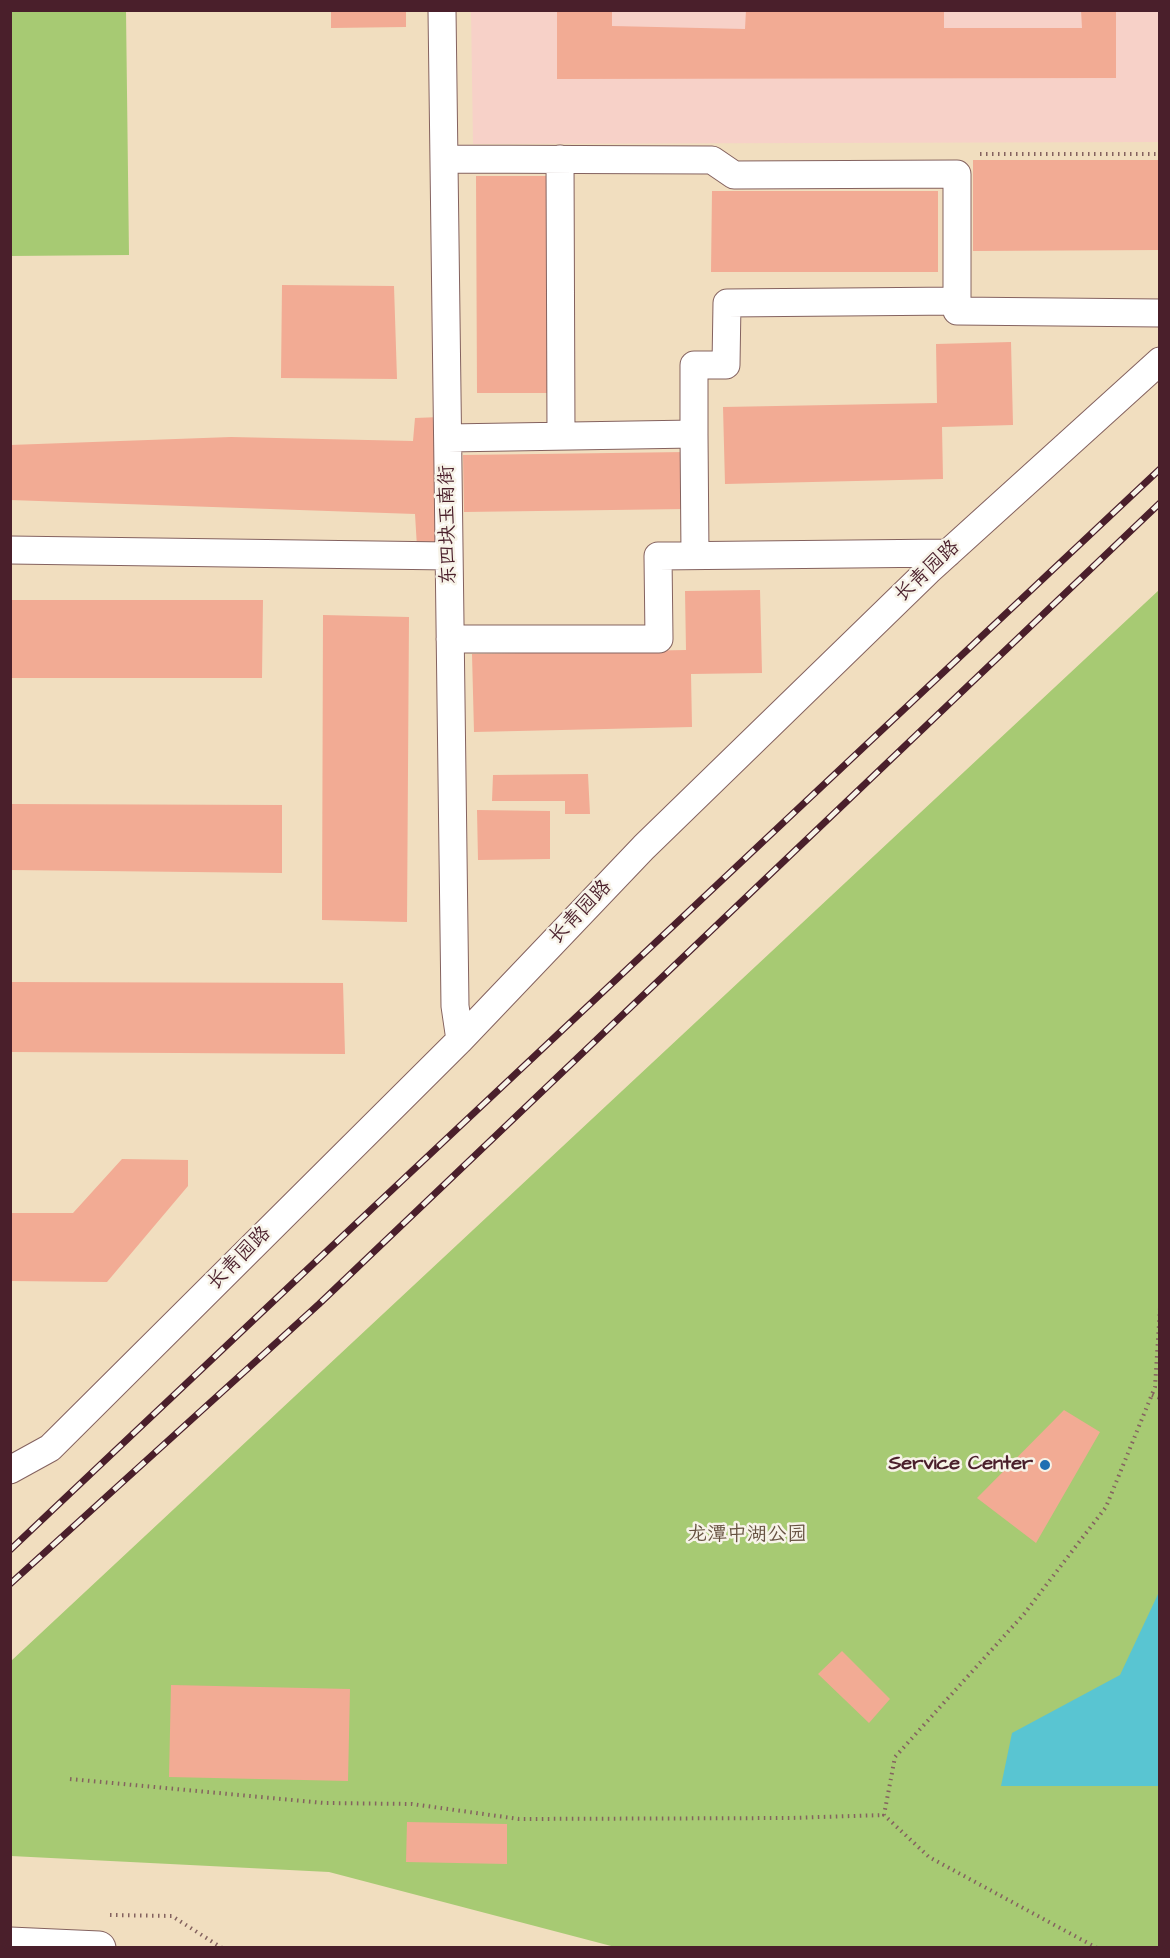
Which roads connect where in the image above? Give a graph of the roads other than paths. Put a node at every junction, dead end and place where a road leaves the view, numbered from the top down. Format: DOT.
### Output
graph roads {
  1 [pos="442,10"];
  2 [pos="444,159"];
  3 [pos="561,159"];
  4 [pos="957,301"];
  5 [pos="1160,313"];
  6 [pos="1160,361"];
  7 [pos="694,434"];
  8 [pos="561,436"];
  9 [pos="448,438"];
  10 [pos="10,550"];
  11 [pos="948,553"];
  12 [pos="695,555"];
  13 [pos="449,556"];
  14 [pos="450,639"];
  15 [pos="460,1040"];
  16 [pos="10,1470"];
  17 [pos="10,1944"];
  18 [pos="99,1947"];
  1 -- 2 [label="street, 东四块玉南街"];
  2 -- 3 [label="street"];
  2 -- 9 [label="street, 东四块玉南街"];
  3 -- 4 [label="street"];
  3 -- 8 [label="street"];
  4 -- 5 [label="street"];
  4 -- 7 [label="street"];
  6 -- 11 [label="street, 长青园路"];
  7 -- 8 [label="street"];
  7 -- 12 [label="street"];
  8 -- 9 [label="street"];
  9 -- 13 [label="street, 东四块玉南街"];
  10 -- 13 [label="street"];
  11 -- 12 [label="street"];
  11 -- 15 [label="street, 长青园路"];
  12 -- 14 [label="street"];
  13 -- 14 [label="street, 东四块玉南街"];
  14 -- 15 [label="street, 东四块玉南街"];
  15 -- 16 [label="street, 长青园路"];
  17 -- 18 [label="street"];
}
